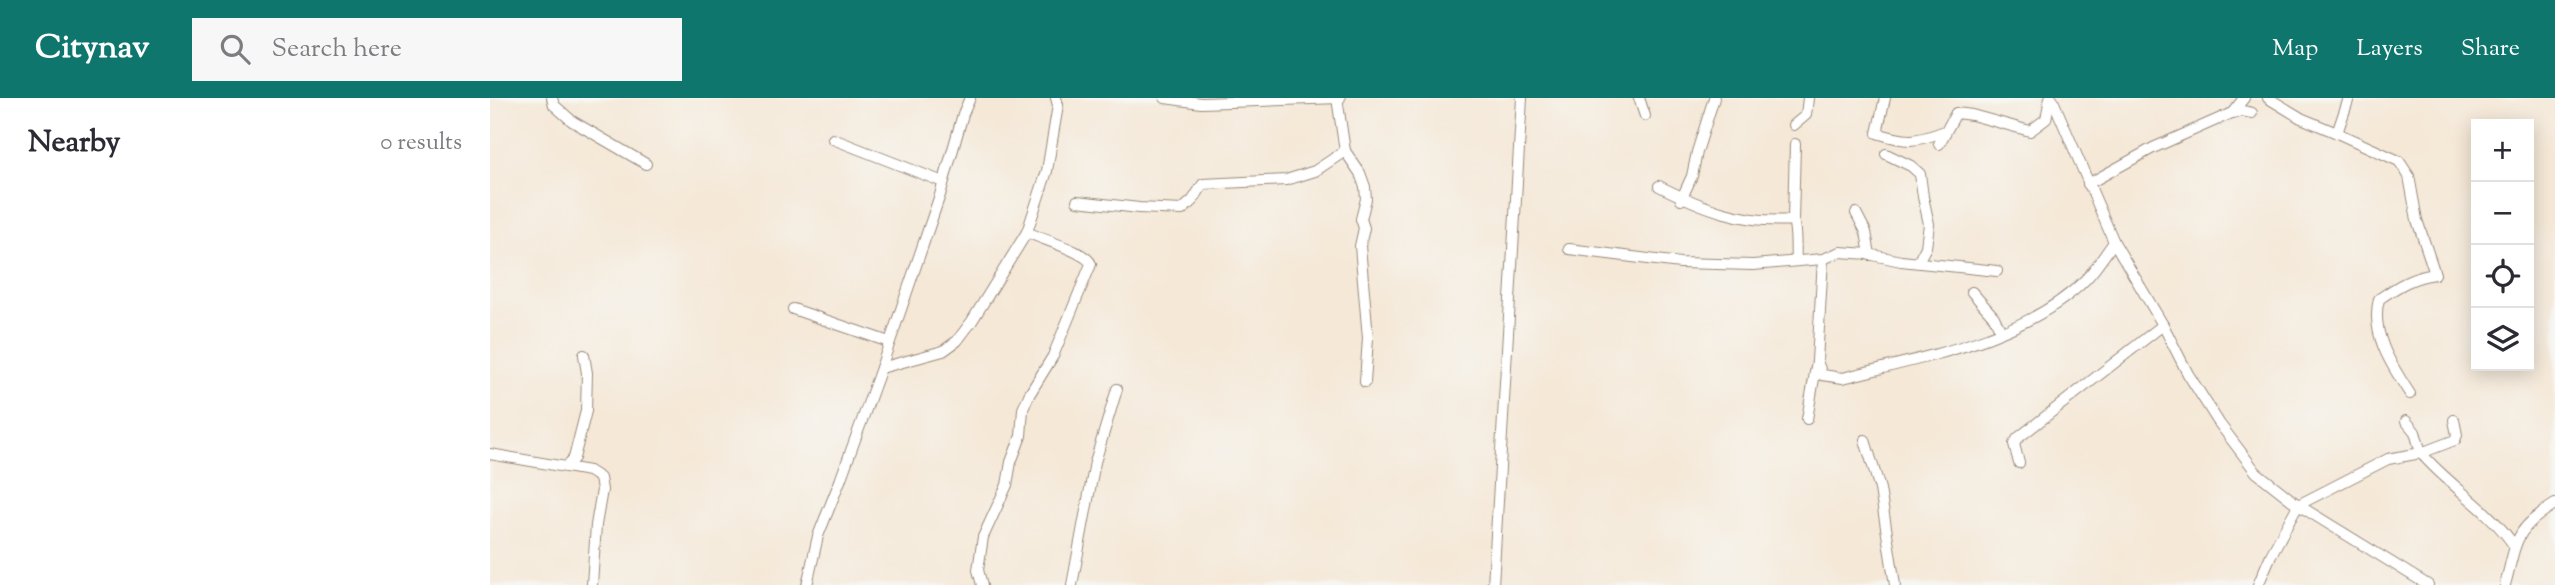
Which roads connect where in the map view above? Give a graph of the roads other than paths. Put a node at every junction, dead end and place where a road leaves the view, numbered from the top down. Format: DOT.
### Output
graph roads {
  1 [pos="552,98"];
  2 [pos="970,98"];
  3 [pos="1165,98"];
  4 [pos="1339,98"];
  5 [pos="1522,98"];
  6 [pos="1639,98"];
  7 [pos="1714,98"];
  8 [pos="1808,98"];
  9 [pos="1885,98"];
  10 [pos="2051,98"];
  11 [pos="2244,98"];
  12 [pos="2268,98"];
  13 [pos="2349,98"];
  14 [pos="1059,101"];
  15 [pos="2232,113"];
  16 [pos="2252,113"];
  17 [pos="1645,116"];
  18 [pos="1794,125"];
  19 [pos="1945,131"];
  20 [pos="2337,133"];
  21 [pos="833,139"];
  22 [pos="1795,144"];
  23 [pos="1939,144"];
  24 [pos="1345,150"];
  25 [pos="1886,154"];
  26 [pos="646,164"];
  27 [pos="943,182"];
  28 [pos="2088,184"];
  29 [pos="1659,186"];
  30 [pos="1681,199"];
  31 [pos="1077,201"];
  32 [pos="1856,213"];
  33 [pos="1793,220"];
  34 [pos="1027,232"];
  35 [pos="2114,242"];
  36 [pos="1569,249"];
  37 [pos="1870,254"];
  38 [pos="1823,259"];
  39 [pos="1796,261"];
  40 [pos="1918,262"];
  41 [pos="1997,271"];
  42 [pos="1972,292"];
  43 [pos="793,309"];
  44 [pos="2164,325"];
  45 [pos="2001,332"];
  46 [pos="889,342"];
  47 [pos="584,355"];
  48 [pos="1817,361"];
  49 [pos="881,368"];
  50 [pos="1365,382"];
  51 [pos="1117,389"];
  52 [pos="2410,394"];
  53 [pos="1807,419"];
  54 [pos="2454,420"];
  55 [pos="2406,421"];
  56 [pos="1866,440"];
  57 [pos="2421,453"];
  58 [pos="490,454"];
  59 [pos="574,458"];
  60 [pos="2020,463"];
  61 [pos="566,467"];
  62 [pos="578,469"];
  63 [pos="2555,504"];
  64 [pos="2298,505"];
  65 [pos="2515,547"];
  66 [pos="592,585"];
  67 [pos="807,585"];
  68 [pos="982,585"];
  69 [pos="1072,585"];
  70 [pos="1493,585"];
  71 [pos="1895,585"];
  72 [pos="2258,585"];
  73 [pos="2427,585"];
  74 [pos="2505,585"];
  1 -- 26 [label="street"];
  2 -- 27 [label="street"];
  3 -- 4 [label="street"];
  4 -- 24 [label="street"];
  5 -- 70 [label="street"];
  6 -- 17 [label="street"];
  7 -- 30 [label="street"];
  8 -- 18 [label="street"];
  9 -- 19 [label="street"];
  10 -- 19 [label="street"];
  10 -- 28 [label="street"];
  11 -- 15 [label="street"];
  12 -- 20 [label="street"];
  13 -- 20 [label="street"];
  14 -- 34 [label="street"];
  15 -- 16 [label="street"];
  15 -- 28 [label="street"];
  19 -- 23 [label="street"];
  20 -- 52 [label="street"];
  21 -- 27 [label="street"];
  22 -- 33 [label="street"];
  24 -- 31 [label="street"];
  24 -- 50 [label="street"];
  25 -- 40 [label="street"];
  27 -- 46 [label="street"];
  28 -- 35 [label="street"];
  29 -- 30 [label="street"];
  30 -- 33 [label="street"];
  32 -- 37 [label="street"];
  33 -- 39 [label="street"];
  34 -- 49 [label="street"];
  34 -- 68 [label="street"];
  35 -- 44 [label="street"];
  35 -- 45 [label="street"];
  36 -- 39 [label="street"];
  37 -- 38 [label="street"];
  37 -- 40 [label="street"];
  38 -- 39 [label="street"];
  38 -- 48 [label="street"];
  40 -- 41 [label="street"];
  42 -- 45 [label="street"];
  43 -- 46 [label="street"];
  44 -- 60 [label="street"];
  44 -- 64 [label="street"];
  45 -- 48 [label="street"];
  46 -- 49 [label="street"];
  47 -- 59 [label="street"];
  48 -- 53 [label="street"];
  49 -- 67 [label="street"];
  51 -- 69 [label="street"];
  54 -- 57 [label="street"];
  55 -- 57 [label="street"];
  56 -- 71 [label="street"];
  57 -- 64 [label="street"];
  57 -- 65 [label="street"];
  58 -- 61 [label="street"];
  59 -- 61 [label="street"];
  59 -- 62 [label="street"];
  61 -- 62 [label="street"];
  62 -- 66 [label="street"];
  63 -- 65 [label="street"];
  64 -- 72 [label="street"];
  64 -- 73 [label="street"];
  65 -- 74 [label="street"];
}
